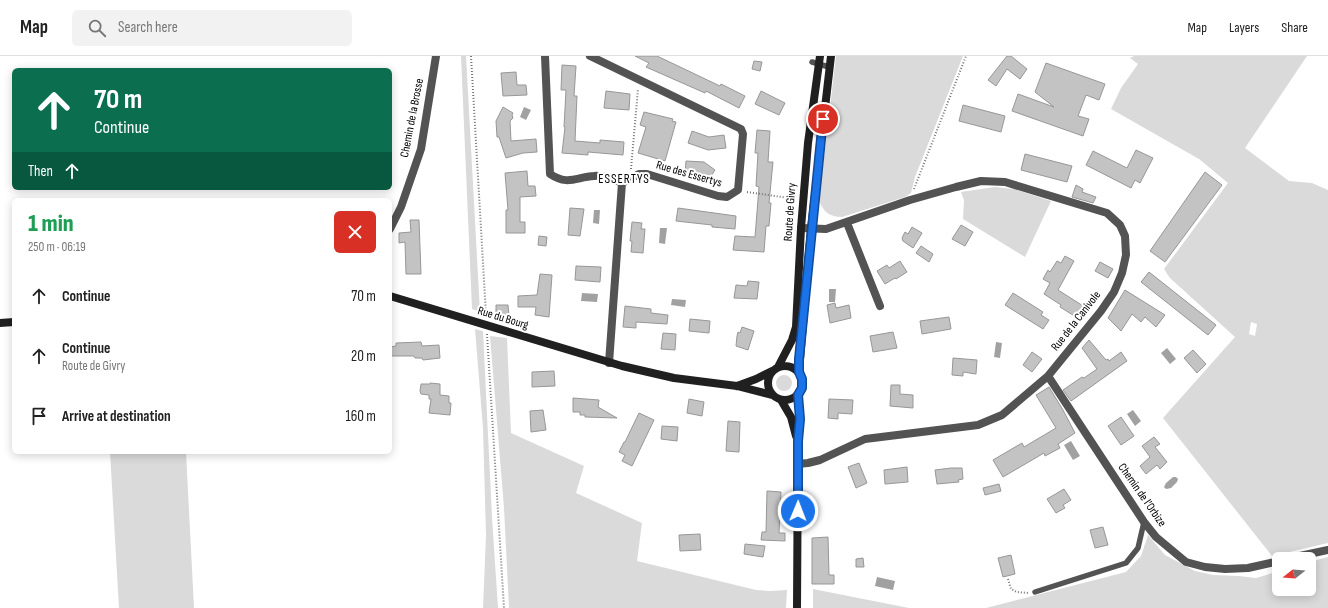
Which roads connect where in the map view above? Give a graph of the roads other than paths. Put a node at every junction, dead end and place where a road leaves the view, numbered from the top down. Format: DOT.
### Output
graph roads {
  1 [pos="436,56"];
  2 [pos="545,56"];
  3 [pos="590,56"];
  4 [pos="831,56"];
  5 [pos="817,61"];
  6 [pos="829,68"];
  7 [pos="622,182"];
  8 [pos="847,223"];
  9 [pos="392,225"];
  10 [pos="801,228"];
  11 [pos="811,229"];
  12 [pos="392,297"];
  13 [pos="880,306"];
  14 [pos="12,322"];
  15 [pos="0,323"];
  16 [pos="608,363"];
  17 [pos="775,369"];
  18 [pos="799,372"];
  19 [pos="1048,376"];
  20 [pos="737,386"];
  21 [pos="772,395"];
  22 [pos="798,395"];
  23 [pos="781,400"];
  24 [pos="798,441"];
  25 [pos="798,464"];
  26 [pos="1144,522"];
  27 [pos="1328,550"];
  28 [pos="1316,553"];
  29 [pos="1272,563"];
  30 [pos="1034,592"];
  31 [pos="798,608"];
  1 -- 9 [label="street, Chemin de la Brosse"];
  2 -- 7 [label="street"];
  3 -- 7 [label="street, Rue des Essertys"];
  4 -- 6 [label="main road, Route de Givry"];
  5 -- 6 [label="lane"];
  5 -- 10 [label="main road, Route de Givry"];
  6 -- 11 [label="main road, Route de Givry"];
  7 -- 16 [label="street"];
  8 -- 11 [label="street, Rue de la Canivole"];
  8 -- 13 [label="street"];
  8 -- 19 [label="street, Rue de la Canivole"];
  10 -- 11 [label="street, Rue de la Canivole"];
  10 -- 17 [label="main road, Route de Givry"];
  11 -- 18 [label="main road, Route de Givry"];
  12 -- 16 [label="main road, Rue du Bourg"];
  14 -- 15 [label="main road"];
  16 -- 20 [label="main road, Rue du Bourg"];
  17 -- 18 [label="main road"];
  17 -- 20 [label="main road, Rue du Bourg"];
  17 -- 21 [label="main road"];
  18 -- 22 [label="main road"];
  19 -- 25 [label="street, Rue de la Canivole"];
  19 -- 26 [label="street, Chemin de l'Orbize"];
  20 -- 21 [label="main road, Rue du Bourg"];
  21 -- 23 [label="main road"];
  22 -- 23 [label="main road"];
  22 -- 24 [label="main road"];
  23 -- 24 [label="main road"];
  24 -- 25 [label="main road"];
  25 -- 31 [label="main road"];
  26 -- 29 [label="street, Chemin de l'Orbize"];
  26 -- 30 [label="lane"];
  27 -- 28 [label="street"];
}
